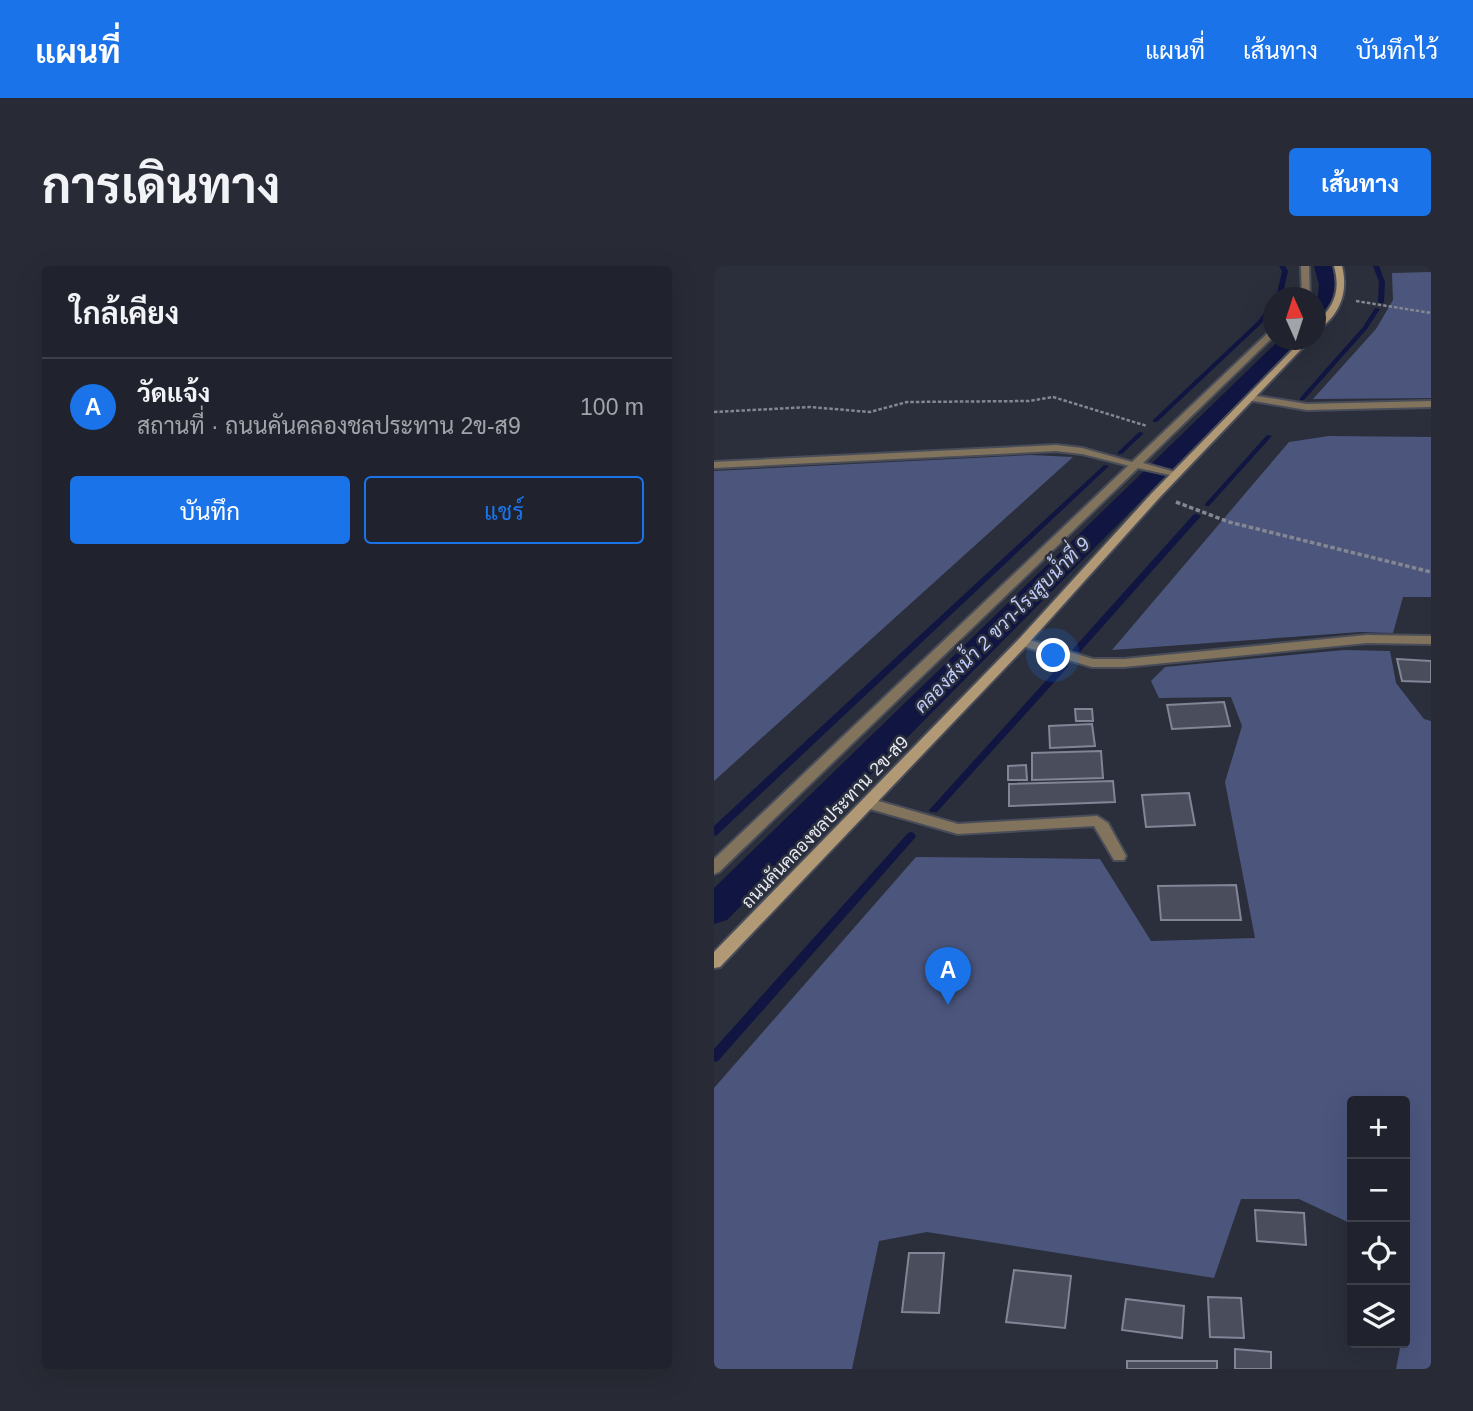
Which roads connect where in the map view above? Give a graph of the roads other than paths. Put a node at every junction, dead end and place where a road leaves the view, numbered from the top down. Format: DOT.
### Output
graph roads {
  1 [pos="1305,266"];
  2 [pos="1338,266"];
  3 [pos="1306,287"];
  4 [pos="1326,317"];
  5 [pos="1263,342"];
  6 [pos="1297,350"];
  7 [pos="1251,398"];
  8 [pos="1431,404"];
  9 [pos="714,465"];
  10 [pos="1135,465"];
  11 [pos="1170,473"];
  12 [pos="1431,640"];
  13 [pos="1023,642"];
  14 [pos="868,803"];
  15 [pos="1119,856"];
  16 [pos="714,868"];
  17 [pos="714,962"];
  1 -- 3 [label="street"];
  2 -- 4 [label="street"];
  5 -- 10 [label="street"];
  6 -- 7 [label="street, ถนนคันคลองชลประทาน 2ข-ส9"];
  7 -- 8 [label="street"];
  7 -- 11 [label="street, ถนนคันคลองชลประทาน 2ข-ส9"];
  9 -- 10 [label="street"];
  10 -- 11 [label="street"];
  10 -- 16 [label="street"];
  11 -- 13 [label="street, ถนนคันคลองชลประทาน 2ข-ส9"];
  12 -- 13 [label="street"];
  13 -- 14 [label="street, ถนนคันคลองชลประทาน 2ข-ส9"];
  14 -- 15 [label="street"];
  14 -- 17 [label="street, ถนนคันคลองชลประทาน 2ข-ส9"];
}
